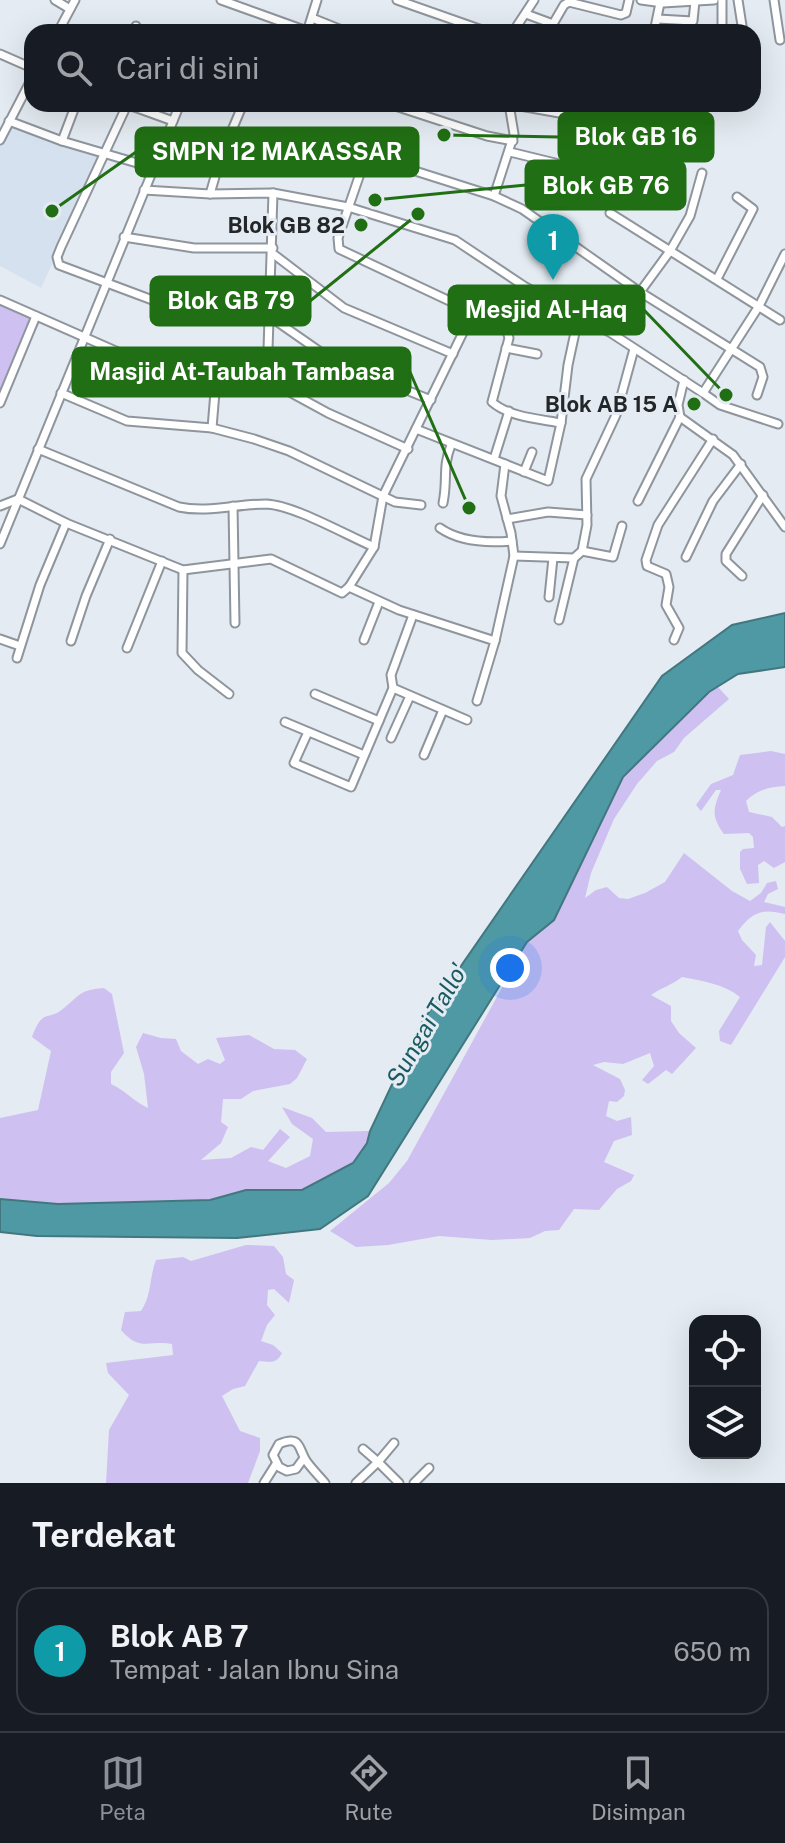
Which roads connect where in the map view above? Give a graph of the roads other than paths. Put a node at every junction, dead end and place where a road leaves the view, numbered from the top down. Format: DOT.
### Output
graph roads {
  1 [pos="55,0"];
  2 [pos="75,0"];
  3 [pos="221,0"];
  4 [pos="317,0"];
  5 [pos="397,0"];
  6 [pos="534,0"];
  7 [pos="629,0"];
  8 [pos="641,0"];
  9 [pos="714,0"];
  10 [pos="722,0"];
  11 [pos="738,0"];
  12 [pos="774,0"];
  13 [pos="695,1"];
  14 [pos="662,2"];
  15 [pos="70,9"];
  16 [pos="526,14"];
  17 [pos="312,18"];
  18 [pos="658,19"];
  19 [pos="541,21"];
  20 [pos="62,24"];
  21 [pos="286,24"];
  22 [pos="310,24"];
  23 [pos="327,24"];
  24 [pos="465,24"];
  25 [pos="519,24"];
  26 [pos="540,24"];
  27 [pos="656,24"];
  28 [pos="722,24"];
  29 [pos="742,24"];
  30 [pos="780,40"];
  31 [pos="0,54"];
  32 [pos="24,64"];
  33 [pos="24,93"];
  34 [pos="73,112"];
  35 [pos="124,112"];
  36 [pos="149,112"];
  37 [pos="177,112"];
  38 [pos="240,112"];
  39 [pos="414,112"];
  40 [pos="511,112"];
  41 [pos="554,112"];
  42 [pos="565,114"];
  43 [pos="9,121"];
  44 [pos="173,121"];
  45 [pos="0,140"];
  46 [pos="62,141"];
  47 [pos="513,141"];
  48 [pos="510,152"];
  49 [pos="105,155"];
  50 [pos="154,168"];
  51 [pos="588,171"];
  52 [pos="702,173"];
  53 [pos="144,190"];
  54 [pos="273,193"];
  55 [pos="210,194"];
  56 [pos="494,196"];
  57 [pos="737,197"];
  58 [pos="348,207"];
  59 [pos="610,213"];
  60 [pos="124,237"];
  61 [pos="273,251"];
  62 [pos="670,251"];
  63 [pos="785,254"];
  64 [pos="717,279"];
  65 [pos="105,283"];
  66 [pos="640,292"];
  67 [pos="0,300"];
  68 [pos="759,306"];
  69 [pos="473,312"];
  70 [pos="270,313"];
  71 [pos="579,314"];
  72 [pos="36,316"];
  73 [pos="780,320"];
  74 [pos="83,337"];
  75 [pos="506,348"];
  76 [pos="634,349"];
  77 [pos="731,350"];
  78 [pos="453,354"];
  79 [pos="537,354"];
  80 [pos="217,368"];
  81 [pos="259,375"];
  82 [pos="684,380"];
  83 [pos="61,393"];
  84 [pos="703,393"];
  85 [pos="757,395"];
  86 [pos="431,400"];
  87 [pos="0,403"];
  88 [pos="509,411"];
  89 [pos="680,417"];
  90 [pos="561,423"];
  91 [pos="778,424"];
  92 [pos="212,428"];
  93 [pos="416,429"];
  94 [pos="713,439"];
  95 [pos="451,445"];
  96 [pos="38,449"];
  97 [pos="408,449"];
  98 [pos="532,452"];
  99 [pos="494,459"];
  100 [pos="505,464"];
  101 [pos="741,464"];
  102 [pos="524,472"];
  103 [pos="763,495"];
  104 [pos="383,496"];
  105 [pos="18,499"];
  106 [pos="638,501"];
  107 [pos="443,503"];
  108 [pos="421,505"];
  109 [pos="0,506"];
  110 [pos="233,506"];
  111 [pos="587,515"];
  112 [pos="507,519"];
  113 [pos="66,523"];
  114 [pos="622,526"];
  115 [pos="785,527"];
  116 [pos="440,528"];
  117 [pos="110,539"];
  118 [pos="512,541"];
  119 [pos="0,544"];
  120 [pos="374,547"];
  121 [pos="582,551"];
  122 [pos="514,556"];
  123 [pos="686,557"];
  124 [pos="553,558"];
  125 [pos="574,558"];
  126 [pos="162,561"];
  127 [pos="234,563"];
  128 [pos="183,570"];
  129 [pos="742,576"];
  130 [pos="347,589"];
  131 [pos="549,597"];
  132 [pos="379,602"];
  133 [pos="413,615"];
  134 [pos="559,620"];
  135 [pos="235,623"];
  136 [pos="0,639"];
  137 [pos="364,640"];
  138 [pos="674,640"];
  139 [pos="71,641"];
  140 [pos="495,641"];
  141 [pos="20,646"];
  142 [pos="127,648"];
  143 [pos="17,658"];
  144 [pos="393,688"];
  145 [pos="229,694"];
  146 [pos="315,694"];
  147 [pos="410,696"];
  148 [pos="477,701"];
  149 [pos="443,710"];
  150 [pos="467,720"];
  151 [pos="379,721"];
  152 [pos="285,722"];
  153 [pos="308,732"];
  154 [pos="391,738"];
  155 [pos="364,755"];
  156 [pos="424,755"];
  157 [pos="394,1443"];
  158 [pos="363,1449"];
  159 [pos="304,1458"];
  160 [pos="378,1462"];
  161 [pos="276,1464"];
  162 [pos="429,1468"];
  163 [pos="264,1483"];
  164 [pos="325,1483"];
  165 [pos="356,1483"];
  166 [pos="399,1483"];
  167 [pos="414,1483"];
  1 -- 15 [label="street"];
  2 -- 15 [label="street"];
  3 -- 21 [label="street"];
  4 -- 17 [label="street"];
  5 -- 24 [label="street"];
  6 -- 16 [label="street"];
  7 -- 19 [label="street"];
  8 -- 14 [label="street"];
  9 -- 13 [label="street"];
  10 -- 28 [label="street"];
  11 -- 29 [label="street"];
  12 -- 30 [label="street"];
  13 -- 14 [label="street"];
  13 -- 18 [label="street"];
  14 -- 18 [label="street"];
  15 -- 20 [label="street"];
  16 -- 19 [label="street"];
  16 -- 25 [label="street"];
  17 -- 22 [label="street"];
  17 -- 23 [label="street"];
  18 -- 27 [label="street"];
  19 -- 26 [label="street"];
  31 -- 32 [label="street"];
  33 -- 43 [label="street"];
  34 -- 46 [label="street"];
  35 -- 49 [label="street"];
  36 -- 44 [label="street"];
  37 -- 44 [label="street"];
  38 -- 55 [label="street"];
  39 -- 47 [label="street"];
  40 -- 47 [label="street"];
  41 -- 42 [label="street"];
  43 -- 45 [label="street"];
  43 -- 46 [label="street"];
  44 -- 50 [label="street"];
  46 -- 49 [label="street"];
  47 -- 48 [label="street"];
  48 -- 51 [label="street"];
  48 -- 56 [label="street"];
  49 -- 50 [label="street"];
  49 -- 65 [label="street"];
  50 -- 53 [label="street"];
  52 -- 62 [label="street"];
  53 -- 55 [label="street"];
  53 -- 60 [label="street"];
  54 -- 55 [label="street"];
  54 -- 58 [label="street"];
  54 -- 61 [label="street"];
  56 -- 58 [label="street"];
  56 -- 66 [label="street"];
  57 -- 64 [label="street"];
  58 -- 69 [label="street"];
  58 -- 71 [label="street"];
  59 -- 62 [label="street"];
  60 -- 61 [label="street"];
  60 -- 65 [label="street"];
  61 -- 70 [label="street"];
  61 -- 78 [label="street"];
  62 -- 64 [label="street"];
  62 -- 66 [label="street"];
  63 -- 68 [label="street"];
  64 -- 68 [label="street"];
  65 -- 70 [label="street"];
  65 -- 74 [label="street"];
  66 -- 77 [label="street"];
  67 -- 72 [label="street"];
  68 -- 73 [label="street"];
  68 -- 77 [label="street"];
  69 -- 75 [label="street"];
  69 -- 78 [label="street"];
  70 -- 81 [label="street"];
  70 -- 86 [label="street"];
  71 -- 76 [label="street"];
  71 -- 90 [label="street"];
  72 -- 74 [label="street"];
  72 -- 87 [label="street"];
  74 -- 80 [label="street"];
  74 -- 83 [label="street"];
  75 -- 79 [label="street"];
  75 -- 88 [label="street"];
  76 -- 82 [label="street"];
  76 -- 111 [label="street"];
  77 -- 84 [label="street"];
  77 -- 85 [label="street"];
  78 -- 86 [label="street"];
  80 -- 81 [label="street"];
  80 -- 92 [label="street"];
  81 -- 97 [label="street"];
  82 -- 84 [label="street"];
  82 -- 89 [label="street"];
  83 -- 92 [label="street"];
  83 -- 96 [label="street"];
  84 -- 91 [label="street"];
  86 -- 93 [label="street"];
  88 -- 90 [label="street"];
  88 -- 99 [label="street"];
  89 -- 94 [label="street"];
  89 -- 106 [label="street"];
  90 -- 102 [label="street"];
  92 -- 104 [label="street"];
  93 -- 95 [label="street"];
  93 -- 97 [label="street"];
  94 -- 101 [label="street"];
  94 -- 138 [label="street"];
  95 -- 99 [label="street"];
  95 -- 107 [label="street"];
  96 -- 105 [label="street"];
  96 -- 110 [label="street"];
  97 -- 104 [label="street"];
  98 -- 102 [label="street"];
  99 -- 100 [label="street"];
  100 -- 102 [label="street"];
  100 -- 112 [label="street"];
  101 -- 103 [label="street"];
  101 -- 123 [label="street"];
  103 -- 115 [label="street"];
  103 -- 129 [label="street"];
  104 -- 108 [label="street"];
  104 -- 120 [label="street"];
  105 -- 109 [label="street"];
  105 -- 113 [label="street"];
  105 -- 119 [label="street"];
  110 -- 120 [label="street"];
  110 -- 127 [label="street"];
  111 -- 112 [label="street"];
  111 -- 121 [label="street"];
  112 -- 118 [label="street"];
  113 -- 117 [label="street"];
  113 -- 141 [label="street"];
  114 -- 121 [label="street"];
  116 -- 118 [label="street"];
  117 -- 126 [label="street"];
  117 -- 139 [label="street"];
  118 -- 122 [label="street"];
  120 -- 130 [label="street"];
  121 -- 125 [label="street"];
  122 -- 124 [label="street"];
  122 -- 140 [label="street"];
  124 -- 125 [label="street"];
  124 -- 131 [label="street"];
  125 -- 134 [label="street"];
  126 -- 128 [label="street"];
  126 -- 142 [label="street"];
  127 -- 128 [label="street"];
  127 -- 130 [label="street"];
  127 -- 135 [label="street"];
  128 -- 145 [label="street"];
  130 -- 132 [label="street"];
  132 -- 133 [label="street"];
  132 -- 137 [label="street"];
  133 -- 140 [label="street"];
  133 -- 144 [label="street"];
  136 -- 141 [label="street"];
  140 -- 148 [label="street"];
  141 -- 143 [label="street"];
  144 -- 147 [label="street"];
  144 -- 151 [label="street"];
  146 -- 151 [label="street"];
  147 -- 149 [label="street"];
  147 -- 154 [label="street"];
  149 -- 150 [label="street"];
  149 -- 156 [label="street"];
  151 -- 155 [label="street"];
  152 -- 153 [label="street"];
  153 -- 155 [label="street"];
  153 -- 155 [label="street"];
  157 -- 160 [label="street"];
  158 -- 160 [label="street"];
  159 -- 161 [label="street"];
  159 -- 161 [label="street"];
  159 -- 164 [label="street"];
  160 -- 165 [label="street"];
  160 -- 166 [label="street"];
  161 -- 163 [label="street"];
  162 -- 167 [label="street"];
}
